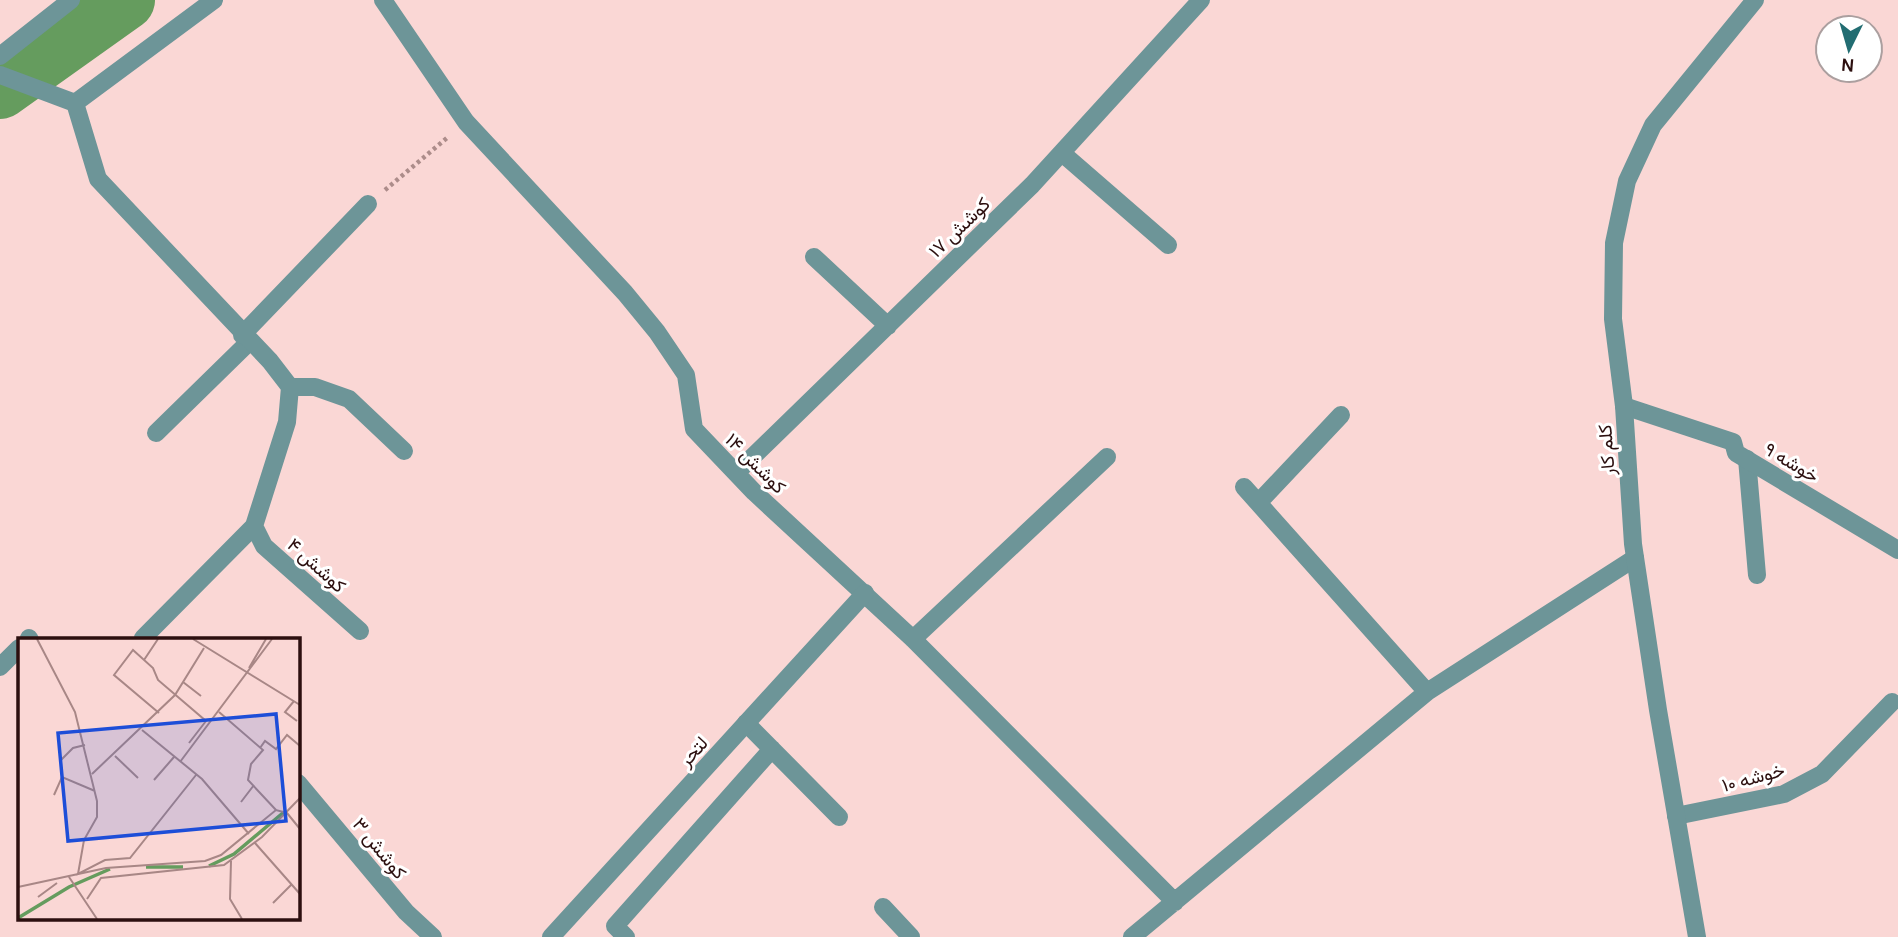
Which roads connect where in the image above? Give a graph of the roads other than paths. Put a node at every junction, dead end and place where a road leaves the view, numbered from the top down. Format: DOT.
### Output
graph roads {
  1 [pos="71,0"];
  2 [pos="214,0"];
  3 [pos="383,0"];
  4 [pos="1201,0"];
  5 [pos="1755,0"];
  6 [pos="0,56"];
  7 [pos="0,75"];
  8 [pos="74,102"];
  9 [pos="1062,153"];
  10 [pos="368,204"];
  11 [pos="1168,244"];
  12 [pos="814,257"];
  13 [pos="888,326"];
  14 [pos="246,338"];
  15 [pos="290,387"];
  16 [pos="1624,406"];
  17 [pos="1341,415"];
  18 [pos="156,433"];
  19 [pos="404,452"];
  20 [pos="1107,457"];
  21 [pos="1746,459"];
  22 [pos="736,473"];
  23 [pos="1244,487"];
  24 [pos="1259,502"];
  25 [pos="254,526"];
  26 [pos="1898,550"];
  27 [pos="1635,558"];
  28 [pos="1757,575"];
  29 [pos="865,593"];
  30 [pos="360,631"];
  31 [pos="145,638"];
  32 [pos="913,639"];
  33 [pos="18,649"];
  34 [pos="0,667"];
  35 [pos="1427,692"];
  36 [pos="1892,702"];
  37 [pos="746,723"];
  38 [pos="772,749"];
  39 [pos="299,784"];
  40 [pos="1676,816"];
  41 [pos="839,817"];
  42 [pos="1175,902"];
  43 [pos="883,906"];
  44 [pos="433,937"];
  45 [pos="551,937"];
  46 [pos="626,937"];
  47 [pos="911,937"];
  48 [pos="1132,937"];
  49 [pos="1697,937"];
  1 -- 6 [label="street"];
  2 -- 8 [label="street"];
  3 -- 22 [label="street, کوشش ۱۴"];
  4 -- 9 [label="street, کوشش ۱۷"];
  5 -- 16 [label="street, کلم کار"];
  7 -- 8 [label="street"];
  8 -- 14 [label="street"];
  9 -- 11 [label="street"];
  9 -- 13 [label="street, کوشش ۱۷"];
  10 -- 14 [label="street"];
  12 -- 13 [label="street"];
  13 -- 22 [label="street, کوشش ۱۷"];
  14 -- 15 [label="street"];
  14 -- 18 [label="street"];
  15 -- 19 [label="street"];
  15 -- 25 [label="street"];
  16 -- 21 [label="street, خوشه ۹"];
  16 -- 27 [label="street, کلم کار"];
  17 -- 24 [label="street"];
  20 -- 32 [label="street"];
  21 -- 26 [label="street, خوشه ۹"];
  21 -- 28 [label="street"];
  22 -- 29 [label="street, کوشش ۱۴"];
  23 -- 24 [label="street"];
  24 -- 35 [label="street"];
  25 -- 30 [label="street, کوشش ۴"];
  25 -- 31 [label="street"];
  27 -- 35 [label="street"];
  27 -- 40 [label="street, کلم کار"];
  29 -- 32 [label="street, کوشش ۱۴"];
  29 -- 37 [label="street, لتحر"];
  32 -- 42 [label="street, کوشش ۱۴"];
  33 -- 34 [label="street"];
  35 -- 42 [label="street"];
  36 -- 40 [label="street, خوشه ۱۰"];
  37 -- 38 [label="street"];
  37 -- 45 [label="street, لتحر"];
  38 -- 41 [label="street"];
  38 -- 46 [label="street"];
  39 -- 44 [label="street, کوشش ۳"];
  40 -- 49 [label="street, کلم کار"];
  42 -- 48 [label="street"];
  43 -- 47 [label="street"];
}
